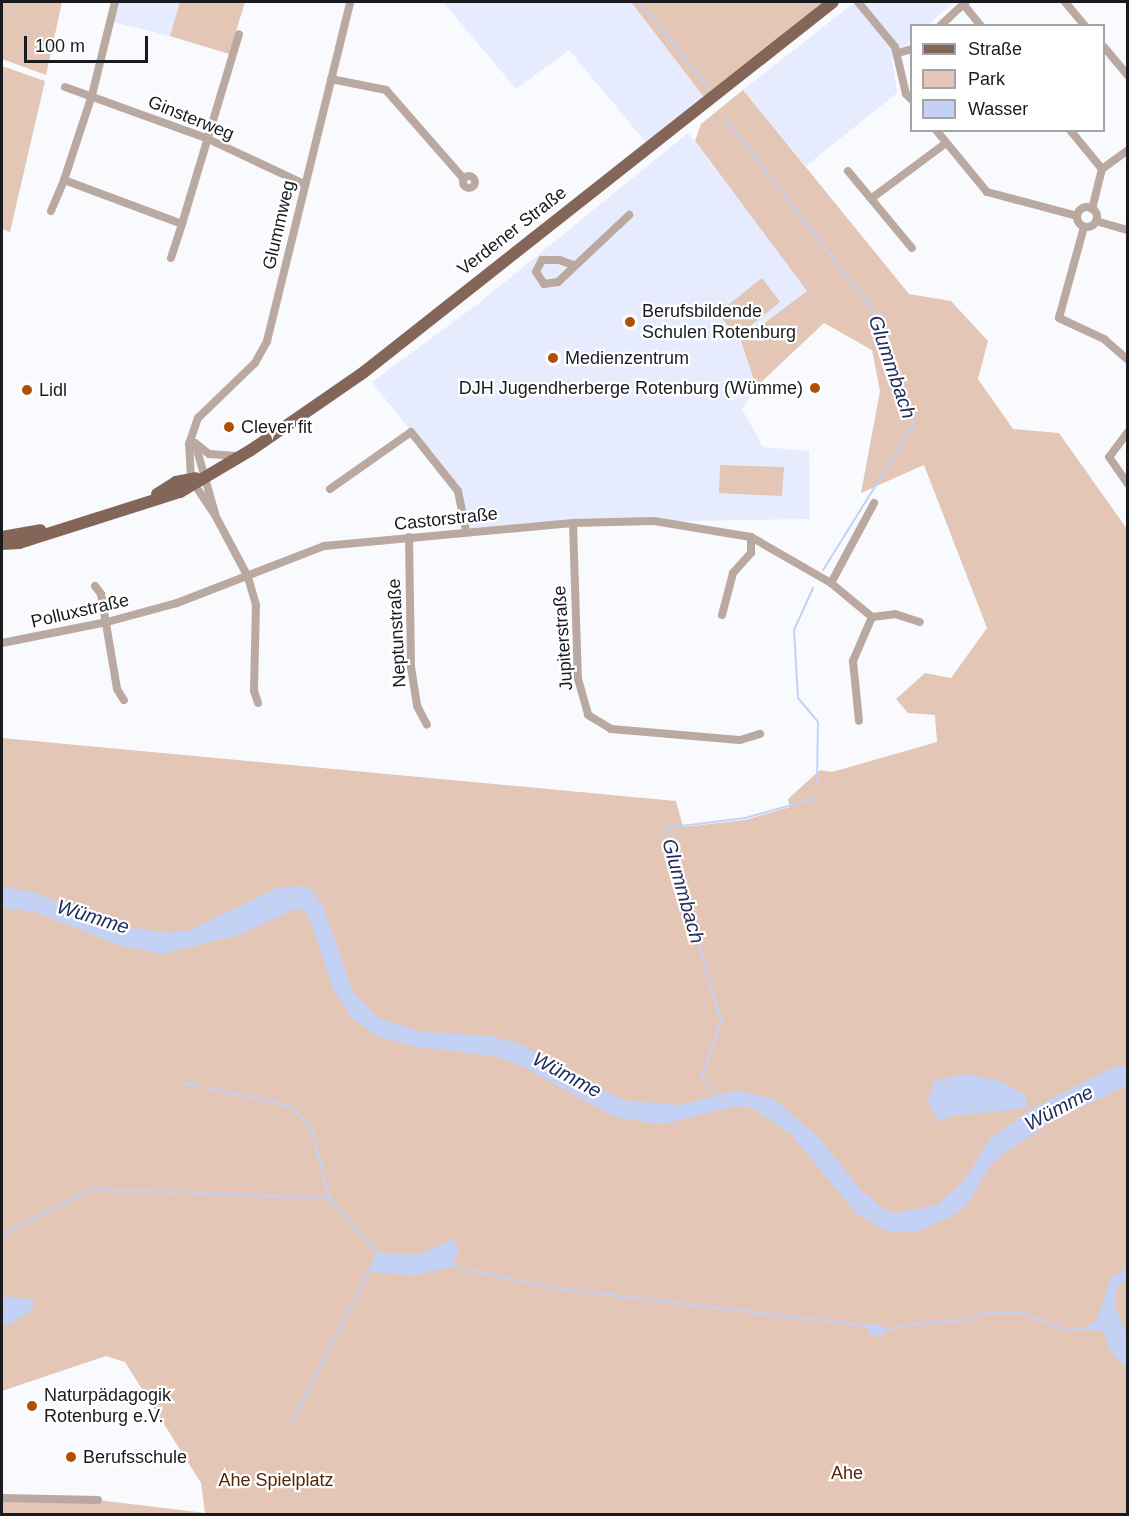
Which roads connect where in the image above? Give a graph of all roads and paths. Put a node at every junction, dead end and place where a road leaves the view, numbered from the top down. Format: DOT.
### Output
graph roads {
  1 [pos="115,2"];
  2 [pos="350,2"];
  3 [pos="833,2"];
  4 [pos="858,2"];
  5 [pos="1065,2"];
  6 [pos="965,3"];
  7 [pos="942,24"];
  8 [pos="980,24"];
  9 [pos="1083,24"];
  10 [pos="239,34"];
  11 [pos="1105,48"];
  12 [pos="910,50"];
  13 [pos="898,53"];
  14 [pos="1128,76"];
  15 [pos="331,79"];
  16 [pos="65,87"];
  17 [pos="92,95"];
  18 [pos="910,98"];
  19 [pos="938,132"];
  20 [pos="1072,132"];
  21 [pos="206,138"];
  22 [pos="946,143"];
  23 [pos="1128,150"];
  24 [pos="1102,169"];
  25 [pos="848,171"];
  26 [pos="464,179"];
  27 [pos="64,180"];
  28 [pos="304,184"];
  29 [pos="872,198"];
  30 [pos="1092,209"];
  31 [pos="51,211"];
  32 [pos="629,215"];
  33 [pos="1077,216"];
  34 [pos="1096,221"];
  35 [pos="182,224"];
  36 [pos="1084,227"];
  37 [pos="1128,230"];
  38 [pos="912,248"];
  39 [pos="171,258"];
  40 [pos="573,265"];
  41 [pos="1128,360"];
  42 [pos="193,429"];
  43 [pos="1128,432"];
  44 [pos="195,442"];
  45 [pos="242,455"];
  46 [pos="204,475"];
  47 [pos="192,481"];
  48 [pos="1128,484"];
  49 [pos="330,489"];
  50 [pos="874,503"];
  51 [pos="215,514"];
  52 [pos="573,523"];
  53 [pos="56,528"];
  54 [pos="466,531"];
  55 [pos="2,537"];
  56 [pos="409,537"];
  57 [pos="751,537"];
  58 [pos="2,544"];
  59 [pos="248,577"];
  60 [pos="831,583"];
  61 [pos="95,586"];
  62 [pos="722,615"];
  63 [pos="873,617"];
  64 [pos="107,622"];
  65 [pos="920,622"];
  66 [pos="2,643"];
  67 [pos="124,700"];
  68 [pos="258,704"];
  69 [pos="859,721"];
  70 [pos="427,724"];
  71 [pos="760,734"];
  72 [pos="2,1498"];
  73 [pos="98,1500"];
  1 -- 17 [label="street"];
  2 -- 15 [label="street, Glummweg"];
  3 -- 45 [label="main road, Verdener Straße"];
  4 -- 13 [label="street"];
  5 -- 9 [label="street"];
  6 -- 7 [label="street"];
  6 -- 8 [label="street"];
  10 -- 21 [label="street"];
  11 -- 14 [label="street"];
  12 -- 13 [label="street"];
  13 -- 18 [label="street"];
  15 -- 26 [label="street"];
  15 -- 28 [label="street, Glummweg"];
  16 -- 17 [label="street, Ginsterweg"];
  17 -- 21 [label="street, Ginsterweg"];
  17 -- 27 [label="street"];
  19 -- 22 [label="street"];
  20 -- 24 [label="street"];
  21 -- 28 [label="street, Ginsterweg"];
  21 -- 35 [label="street"];
  22 -- 29 [label="street"];
  22 -- 33 [label="street"];
  23 -- 24 [label="street"];
  24 -- 30 [label="street"];
  25 -- 29 [label="street"];
  27 -- 31 [label="street"];
  27 -- 35 [label="street"];
  28 -- 42 [label="street, Glummweg"];
  29 -- 38 [label="street"];
  30 -- 33 [label="street"];
  30 -- 34 [label="street"];
  32 -- 40 [label="street"];
  33 -- 36 [label="street"];
  34 -- 36 [label="street"];
  34 -- 37 [label="street"];
  35 -- 39 [label="street"];
  36 -- 41 [label="street"];
  40 -- 40 [label="street"];
  42 -- 44 [label="street"];
  42 -- 47 [label="street, Glummweg"];
  43 -- 48 [label="street"];
  44 -- 45 [label="street"];
  44 -- 46 [label="street"];
  45 -- 46 [label="main road, Verdener Straße"];
  46 -- 47 [label="main road, Verdener Straße"];
  46 -- 51 [label="street"];
  47 -- 51 [label="street"];
  47 -- 53 [label="main road, Verdener Straße"];
  49 -- 54 [label="street"];
  50 -- 60 [label="street"];
  51 -- 59 [label="street"];
  52 -- 54 [label="street, Castorstraße"];
  52 -- 57 [label="street, Castorstraße"];
  52 -- 71 [label="street, Jupiterstraße"];
  53 -- 55 [label="main road, Verdener Straße"];
  53 -- 58 [label="main road, Verdener Straße"];
  54 -- 56 [label="street, Castorstraße"];
  56 -- 59 [label="street, Castorstraße"];
  56 -- 70 [label="street, Neptunstraße"];
  57 -- 60 [label="street"];
  57 -- 62 [label="street"];
  59 -- 64 [label="street, Polluxstraße"];
  59 -- 68 [label="street"];
  60 -- 63 [label="street"];
  61 -- 64 [label="street"];
  63 -- 65 [label="street"];
  63 -- 69 [label="street"];
  64 -- 66 [label="street, Polluxstraße"];
  64 -- 67 [label="street"];
  72 -- 73 [label="street"];
}
